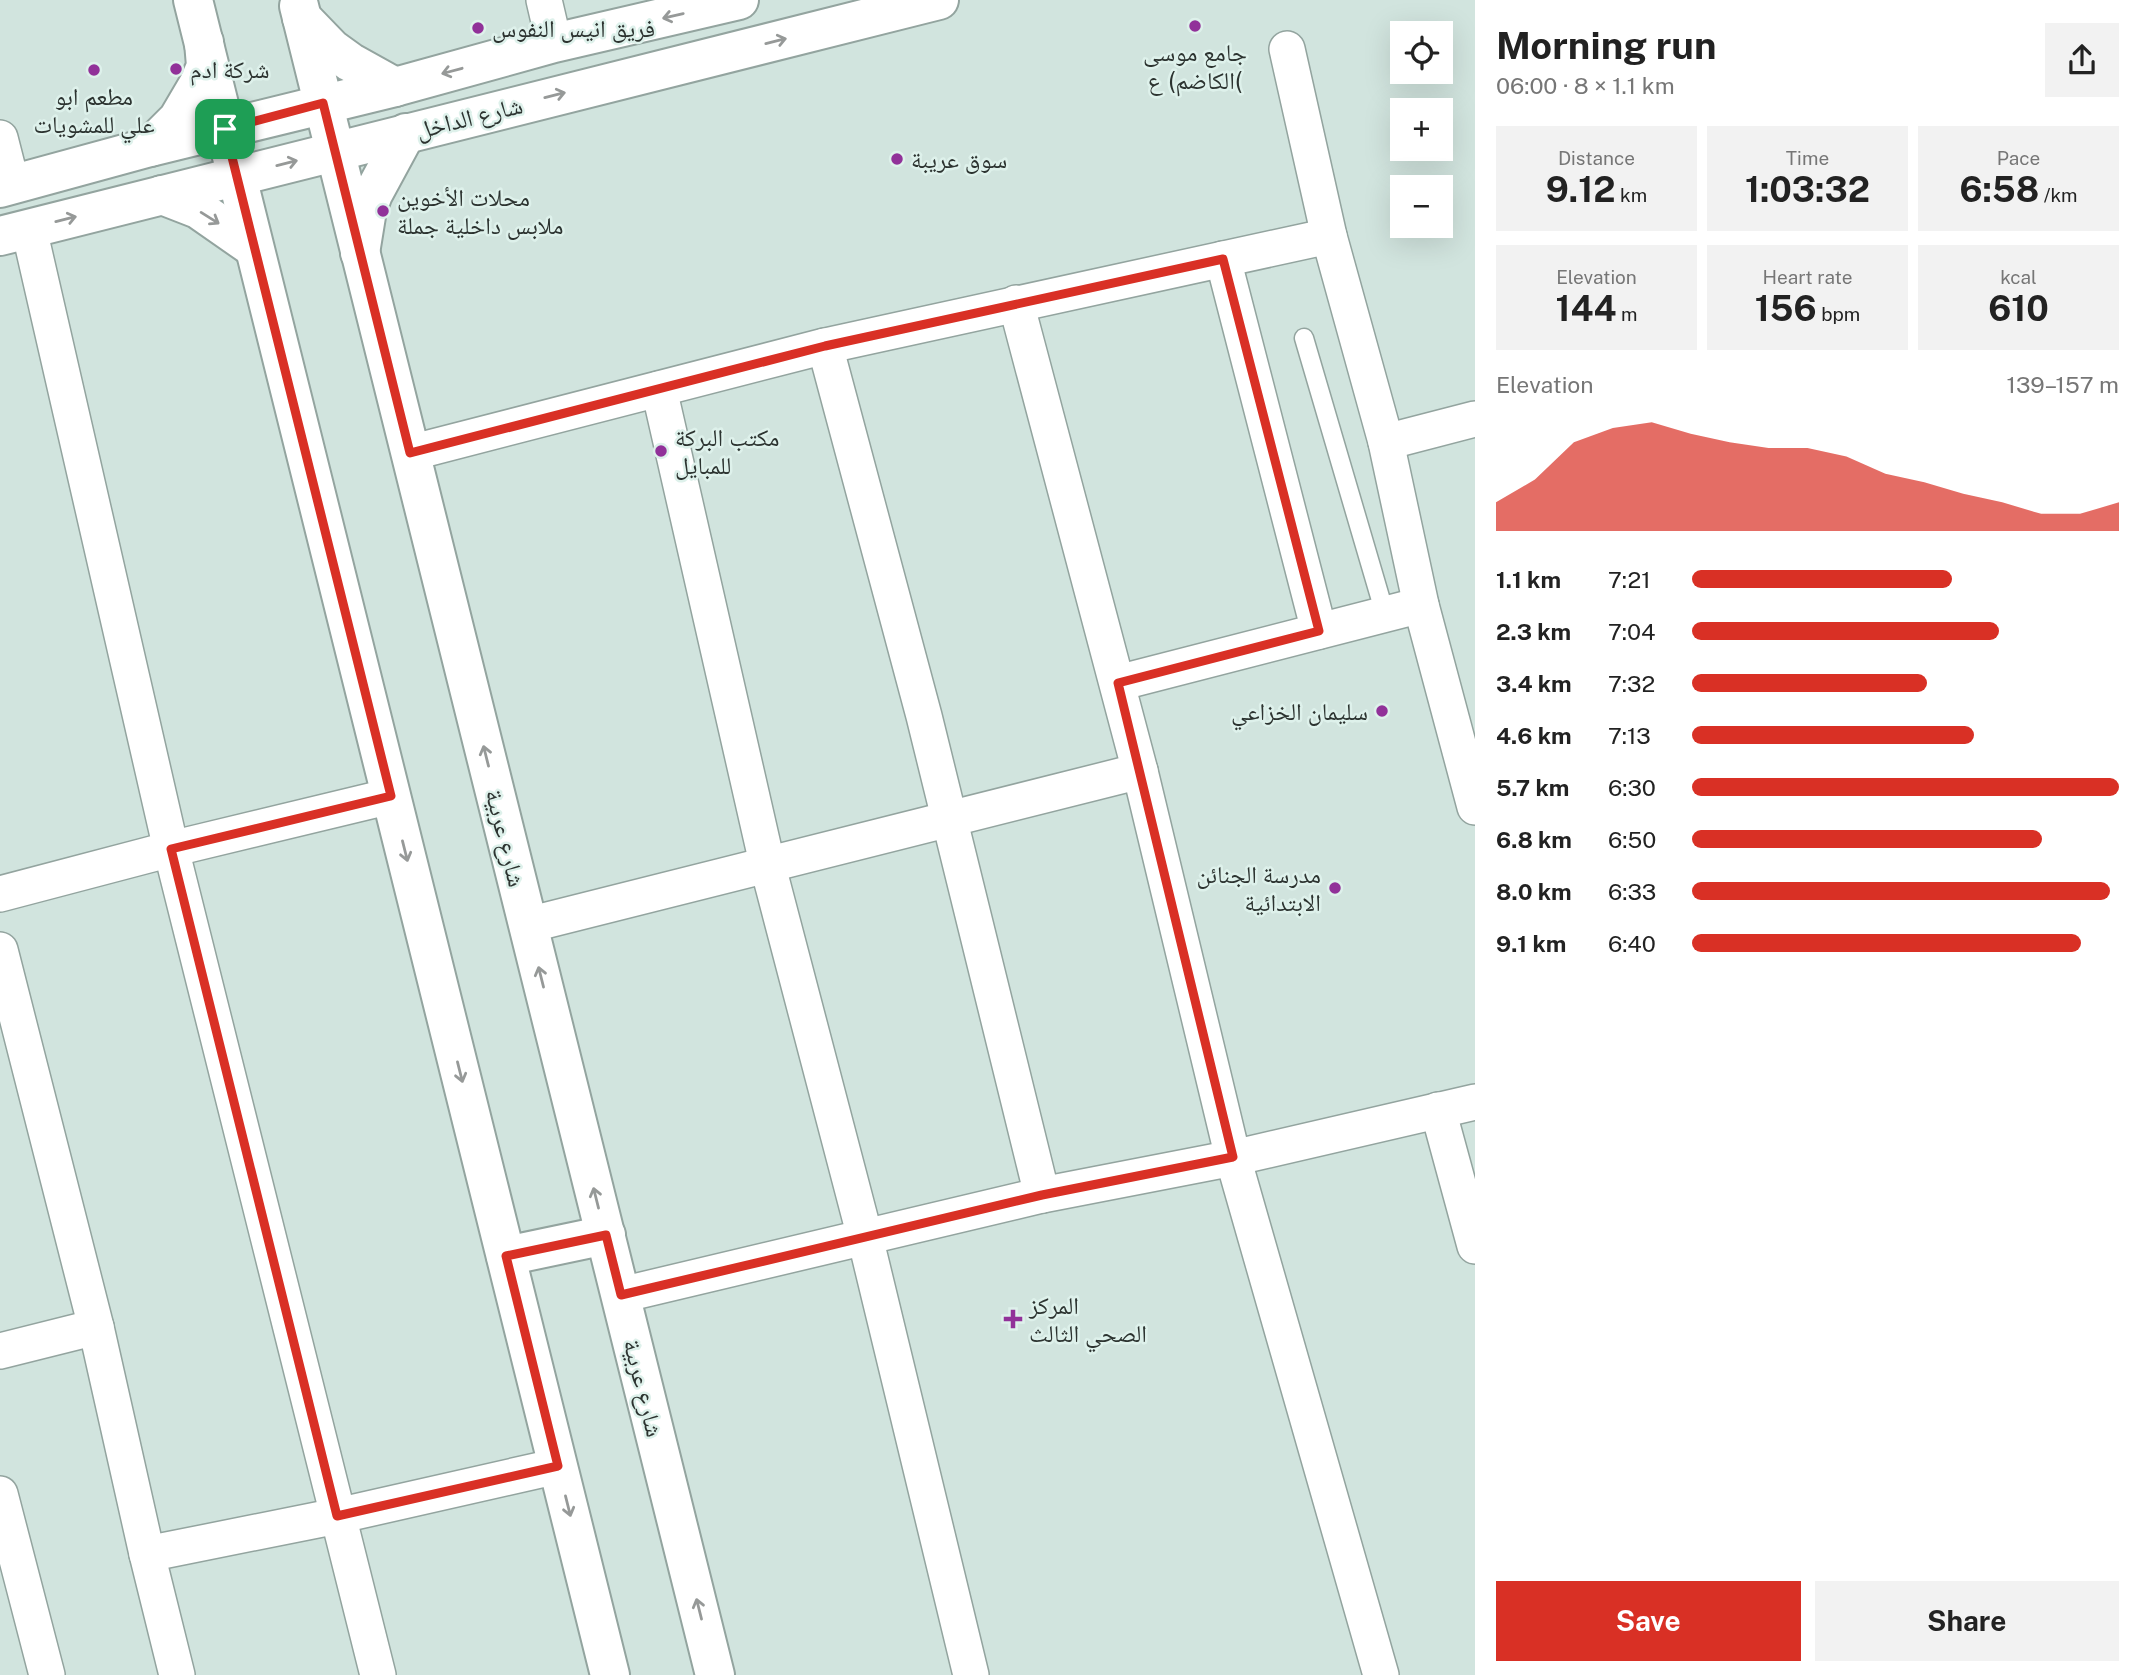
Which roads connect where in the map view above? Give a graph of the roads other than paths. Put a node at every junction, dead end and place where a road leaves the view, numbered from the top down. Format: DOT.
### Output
graph roads {
  1 [pos="193,0"];
  2 [pos="544,0"];
  3 [pos="739,0"];
  4 [pos="939,0"];
  5 [pos="300,9"];
  6 [pos="204,42"];
  7 [pos="554,43"];
  8 [pos="1287,49"];
  9 [pos="395,87"];
  10 [pos="323,103"];
  11 [pos="225,129"];
  12 [pos="406,133"];
  13 [pos="0,138"];
  14 [pos="150,147"];
  15 [pos="335,151"];
  16 [pos="237,176"];
  17 [pos="6,186"];
  18 [pos="162,195"];
  19 [pos="15,232"];
  20 [pos="1329,236"];
  21 [pos="254,248"];
  22 [pos="360,253"];
  23 [pos="1223,259"];
  24 [pos="1016,303"];
  25 [pos="1304,338"];
  26 [pos="825,346"];
  27 [pos="659,389"];
  28 [pos="1475,419"];
  29 [pos="1386,442"];
  30 [pos="410,453"];
  31 [pos="1421,605"];
  32 [pos="1385,614"];
  33 [pos="1319,631"];
  34 [pos="1118,683"];
  35 [pos="1140,771"];
  36 [pos="391,796"];
  37 [pos="1475,807"];
  38 [pos="949,817"];
  39 [pos="171,849"];
  40 [pos="767,863"];
  41 [pos="0,894"];
  42 [pos="528,925"];
  43 [pos="0,950"];
  44 [pos="1475,1102"];
  45 [pos="1438,1110"];
  46 [pos="1233,1157"];
  47 [pos="1042,1195"];
  48 [pos="606,1235"];
  49 [pos="865,1237"];
  50 [pos="1475,1246"];
  51 [pos="506,1256"];
  52 [pos="621,1295"];
  53 [pos="96,1327"];
  54 [pos="0,1351"];
  55 [pos="558,1466"];
  56 [pos="0,1494"];
  57 [pos="337,1516"];
  58 [pos="147,1554"];
  59 [pos="47,1675"];
  60 [pos="177,1675"];
  61 [pos="378,1675"];
  62 [pos="610,1675"];
  63 [pos="715,1675"];
  64 [pos="971,1675"];
  65 [pos="1381,1675"];
  1 -- 6 [label="main road"];
  2 -- 7 [label="street"];
  3 -- 7 [label="main road, شارع الداخل, one-way"];
  12 -- 4 [label="main road, شارع الداخل, one-way"];
  5 -- 9 [label="main road"];
  5 -- 10 [label="main road, شارع عربية"];
  6 -- 11 [label="main road"];
  6 -- 14 [label="main road"];
  7 -- 9 [label="main road, شارع الداخل, one-way"];
  8 -- 20 [label="street"];
  9 -- 10 [label="main road, شارع الداخل"];
  10 -- 11 [label="main road, شارع الداخل"];
  10 -- 15 [label="main road, شارع عربية"];
  11 -- 14 [label="main road, شارع الداخل"];
  11 -- 16 [label="main road"];
  12 -- 15 [label="main road, شارع الداخل"];
  12 -- 22 [label="main road"];
  13 -- 17 [label="street"];
  14 -- 17 [label="main road, شارع الداخل"];
  16 -- 15 [label="main road, شارع الداخل, one-way"];
  15 -- 22 [label="main road, شارع عربية"];
  16 -- 18 [label="main road, شارع الداخل"];
  16 -- 21 [label="main road"];
  19 -- 18 [label="main road, شارع الداخل, one-way"];
  18 -- 21 [label="main road, one-way"];
  19 -- 39 [label="street"];
  20 -- 23 [label="street"];
  20 -- 29 [label="street"];
  21 -- 36 [label="main road"];
  22 -- 30 [label="main road, شارع عربية"];
  23 -- 24 [label="street"];
  23 -- 33 [label="street"];
  24 -- 26 [label="street"];
  24 -- 34 [label="street"];
  25 -- 32 [label="lane"];
  26 -- 27 [label="street"];
  26 -- 38 [label="street"];
  27 -- 30 [label="street"];
  27 -- 40 [label="street"];
  28 -- 29 [label="street"];
  29 -- 31 [label="street"];
  42 -- 30 [label="main road, شارع عربية, one-way"];
  31 -- 32 [label="street"];
  31 -- 37 [label="street"];
  32 -- 33 [label="street"];
  33 -- 34 [label="street"];
  34 -- 35 [label="street"];
  35 -- 38 [label="street"];
  35 -- 46 [label="street"];
  36 -- 39 [label="street"];
  36 -- 51 [label="main road, one-way"];
  38 -- 40 [label="street"];
  38 -- 47 [label="street"];
  39 -- 41 [label="street"];
  39 -- 57 [label="street"];
  40 -- 42 [label="street"];
  40 -- 49 [label="street"];
  48 -- 42 [label="main road, شارع عربية, one-way"];
  43 -- 53 [label="street"];
  44 -- 45 [label="street"];
  45 -- 46 [label="street"];
  45 -- 50 [label="street"];
  46 -- 47 [label="street"];
  46 -- 65 [label="street"];
  47 -- 49 [label="street"];
  48 -- 51 [label="main road"];
  48 -- 52 [label="main road, شارع عربية"];
  49 -- 52 [label="street"];
  49 -- 64 [label="street"];
  51 -- 55 [label="main road"];
  63 -- 52 [label="main road, شارع عربية, one-way"];
  53 -- 54 [label="street"];
  53 -- 58 [label="street"];
  55 -- 57 [label="street"];
  55 -- 62 [label="main road, one-way"];
  56 -- 59 [label="street"];
  57 -- 58 [label="street"];
  57 -- 61 [label="street"];
  58 -- 60 [label="street"];
}
